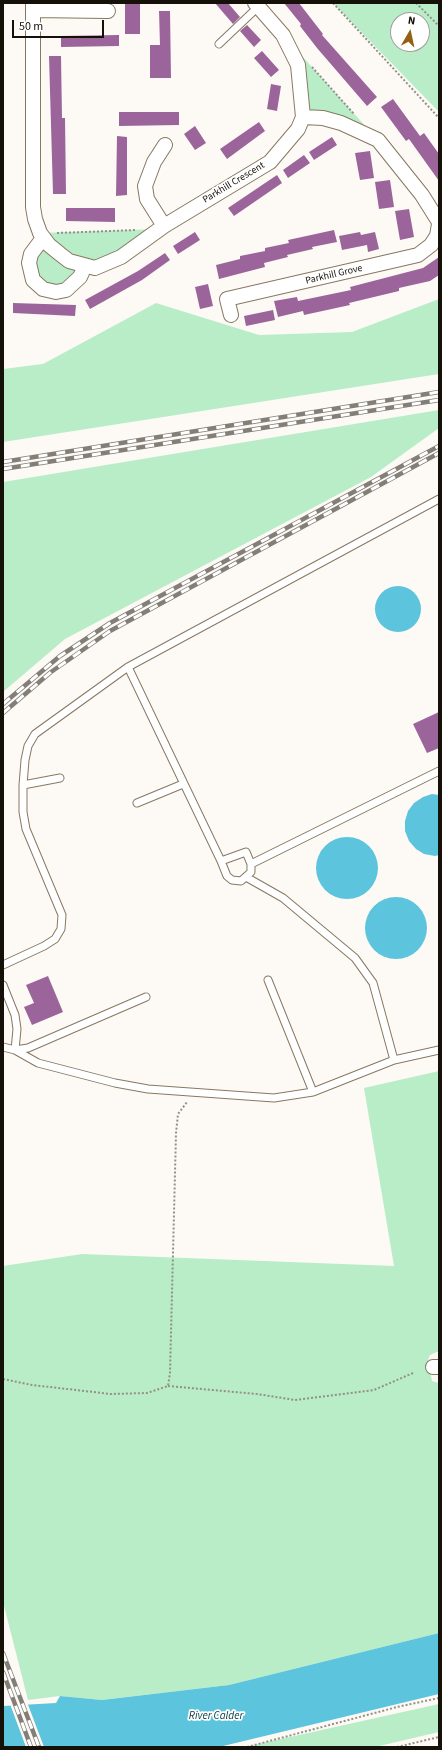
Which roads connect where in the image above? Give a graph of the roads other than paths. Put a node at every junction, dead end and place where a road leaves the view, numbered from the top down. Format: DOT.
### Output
graph roads {
  1 [pos="257,5"];
  2 [pos="33,7"];
  3 [pos="108,11"];
  4 [pos="219,44"];
  5 [pos="302,117"];
  6 [pos="165,145"];
  7 [pos="439,223"];
  8 [pos="164,226"];
  9 [pos="42,235"];
  10 [pos="85,266"];
  11 [pos="231,315"];
  12 [pos="439,499"];
  13 [pos="128,667"];
  14 [pos="439,772"];
  15 [pos="60,778"];
  16 [pos="183,784"];
  17 [pos="22,785"];
  18 [pos="137,803"];
  19 [pos="221,861"];
  20 [pos="251,864"];
  21 [pos="246,878"];
  22 [pos="3,965"];
  23 [pos="268,980"];
  24 [pos="3,985"];
  25 [pos="146,997"];
  26 [pos="3,1047"];
  27 [pos="15,1050"];
  28 [pos="439,1050"];
  29 [pos="394,1060"];
  30 [pos="313,1092"];
  1 -- 4 [label="lane"];
  1 -- 5 [label="street"];
  2 -- 3 [label="street, Parkhill Crescent"];
  2 -- 9 [label="street, Parkhill Crescent"];
  5 -- 7 [label="street, Parkhill Grove"];
  5 -- 8 [label="street, Parkhill Crescent"];
  6 -- 8 [label="street"];
  7 -- 11 [label="street, Parkhill Grove"];
  8 -- 10 [label="street, Parkhill Crescent"];
  9 -- 10 [label="street, Parkhill Crescent"];
  9 -- 10 [label="street"];
  12 -- 13 [label="lane"];
  13 -- 16 [label="lane"];
  13 -- 17 [label="lane"];
  14 -- 20 [label="lane"];
  15 -- 17 [label="lane"];
  16 -- 18 [label="lane"];
  16 -- 19 [label="lane"];
  17 -- 22 [label="lane"];
  19 -- 20 [label="lane"];
  19 -- 21 [label="lane"];
  20 -- 21 [label="lane"];
  21 -- 29 [label="lane"];
  23 -- 30 [label="lane"];
  24 -- 27 [label="lane"];
  25 -- 27 [label="lane"];
  26 -- 27 [label="lane"];
  27 -- 30 [label="lane"];
  28 -- 29 [label="lane"];
  29 -- 30 [label="lane"];
}
